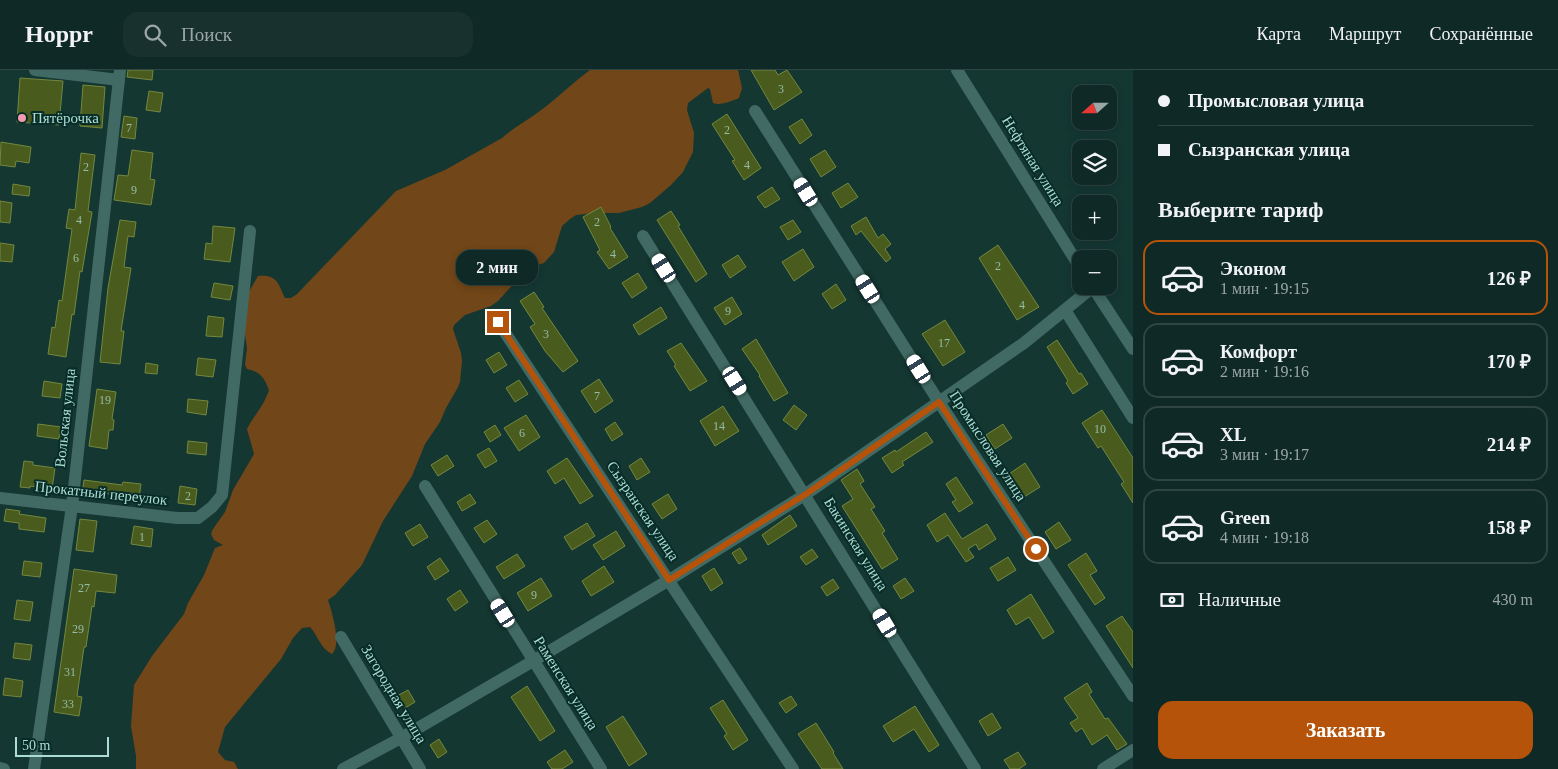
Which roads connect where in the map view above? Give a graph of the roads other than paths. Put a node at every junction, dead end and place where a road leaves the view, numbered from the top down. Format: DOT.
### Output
graph roads {
  1 [pos="35,70"];
  2 [pos="957,70"];
  3 [pos="119,75"];
  4 [pos="755,111"];
  5 [pos="250,231"];
  6 [pos="643,236"];
  7 [pos="1072,255"];
  8 [pos="1083,295"];
  9 [pos="1097,295"];
  10 [pos="1065,310"];
  11 [pos="498,322"];
  12 [pos="1133,349"];
  13 [pos="939,402"];
  14 [pos="1133,418"];
  15 [pos="425,486"];
  16 [pos="806,494"];
  17 [pos="0,498"];
  18 [pos="72,506"];
  19 [pos="669,580"];
  20 [pos="341,636"];
  21 [pos="532,661"];
  22 [pos="1133,696"];
  23 [pos="401,738"];
  24 [pos="1133,750"];
  25 [pos="0,768"];
  26 [pos="4,769"];
  27 [pos="34,769"];
  28 [pos="343,769"];
  29 [pos="420,769"];
  30 [pos="600,769"];
  31 [pos="793,769"];
  32 [pos="975,769"];
  33 [pos="1103,769"];
  1 -- 3 [label="street"];
  2 -- 7 [label="street, Нефтяная улица"];
  3 -- 18 [label="street, Вольская улица"];
  4 -- 13 [label="street, Промысловая улица"];
  5 -- 18 [label="street, Прокатный переулок"];
  6 -- 16 [label="street, Бакинская улица"];
  8 -- 10 [label="street"];
  9 -- 12 [label="street"];
  10 -- 13 [label="street"];
  10 -- 14 [label="street"];
  11 -- 19 [label="street, Сызранская улица"];
  13 -- 16 [label="street"];
  13 -- 22 [label="street, Промысловая улица"];
  15 -- 21 [label="street, Раменская улица"];
  16 -- 19 [label="street"];
  16 -- 32 [label="street, Бакинская улица"];
  17 -- 18 [label="street, Прокатный переулок"];
  18 -- 27 [label="street, Вольская улица"];
  19 -- 21 [label="street"];
  19 -- 31 [label="street, Сызранская улица"];
  20 -- 23 [label="street, Загородная улица"];
  21 -- 23 [label="street"];
  21 -- 30 [label="street, Раменская улица"];
  23 -- 28 [label="street"];
  23 -- 29 [label="street, Загородная улица"];
  24 -- 33 [label="street"];
  25 -- 26 [label="street"];
}
